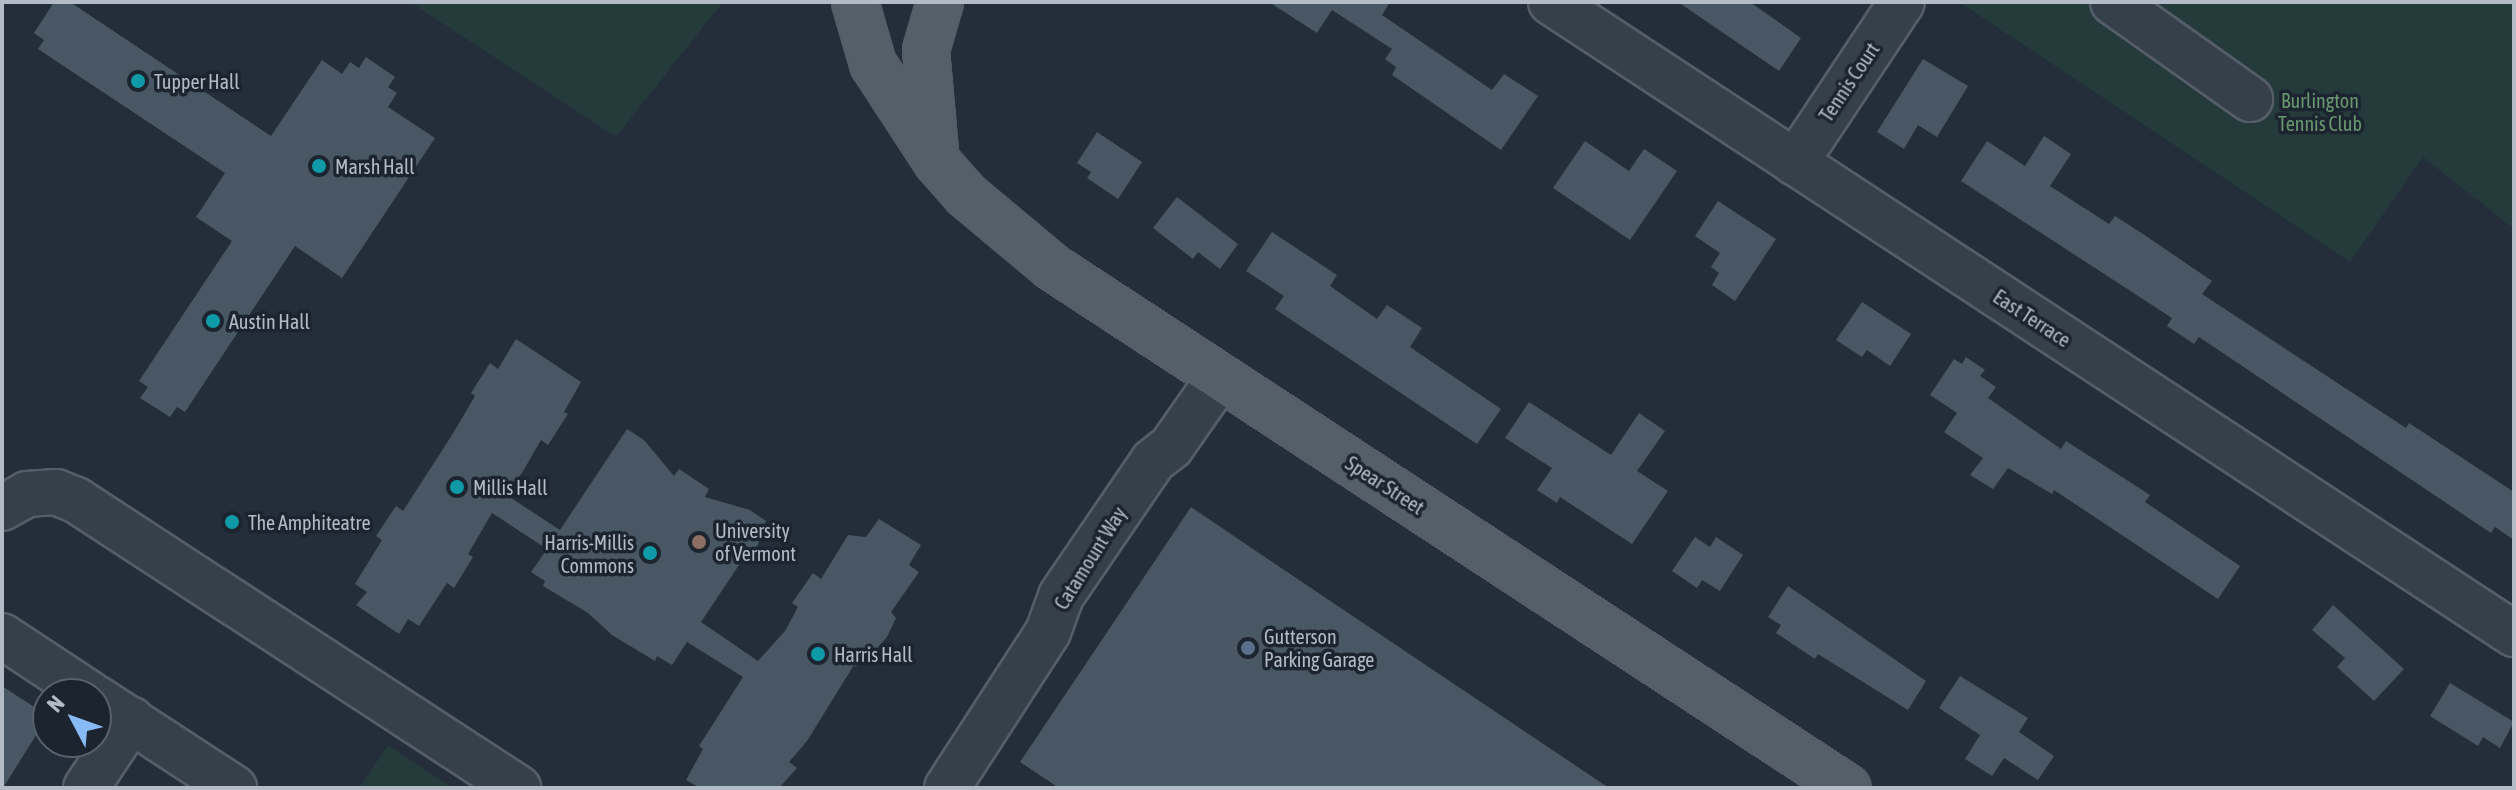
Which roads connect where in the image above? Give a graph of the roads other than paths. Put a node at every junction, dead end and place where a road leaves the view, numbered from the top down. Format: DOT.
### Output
graph roads {
  1 [pos="855,2"];
  2 [pos="940,2"];
  3 [pos="1551,2"];
  4 [pos="1902,2"];
  5 [pos="2113,2"];
  6 [pos="2250,99"];
  7 [pos="937,162"];
  8 [pos="1795,163"];
  9 [pos="1220,377"];
  10 [pos="2,508"];
  11 [pos="2514,634"];
  12 [pos="2,636"];
  13 [pos="66,678"];
  14 [pos="113,709"];
  15 [pos="86,788"];
  16 [pos="234,788"];
  17 [pos="518,788"];
  18 [pos="947,788"];
  19 [pos="1848,788"];
  1 -- 7 [label="main road, Spear Street"];
  2 -- 7 [label="main road"];
  3 -- 8 [label="street, East Terrace"];
  4 -- 8 [label="street, Tennis Court"];
  5 -- 6 [label="street"];
  7 -- 9 [label="main road, Spear Street"];
  8 -- 11 [label="street, East Terrace"];
  9 -- 18 [label="street, Catamount Way"];
  9 -- 19 [label="main road, Spear Street"];
  10 -- 17 [label="street"];
  12 -- 13 [label="street"];
  14 -- 15 [label="street"];
  14 -- 16 [label="street"];
}
